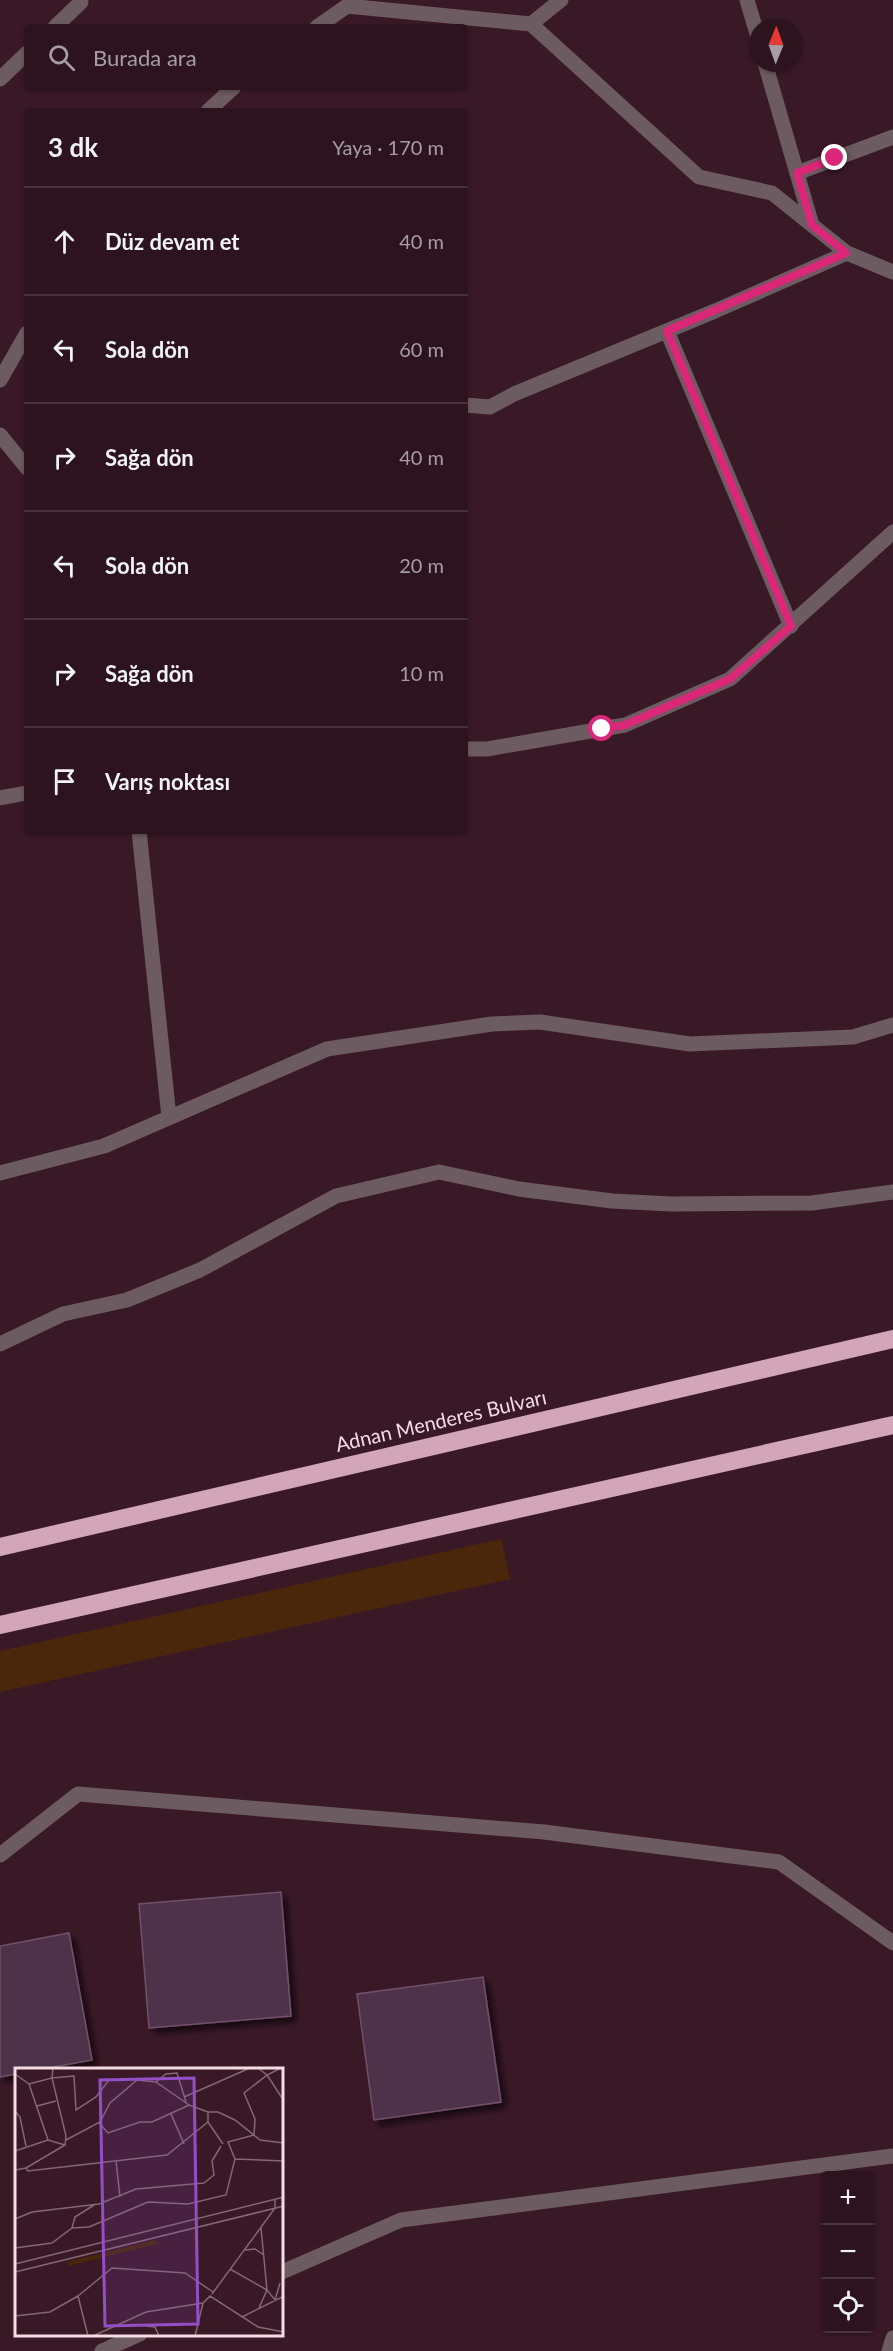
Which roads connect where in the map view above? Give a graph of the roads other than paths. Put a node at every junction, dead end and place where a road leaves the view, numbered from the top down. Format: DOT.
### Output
graph roads {
  1 [pos="561,0"];
  2 [pos="747,0"];
  3 [pos="81,2"];
  4 [pos="345,3"];
  5 [pos="752,18"];
  6 [pos="58,24"];
  7 [pos="320,24"];
  8 [pos="531,24"];
  9 [pos="24,56"];
  10 [pos="768,72"];
  11 [pos="0,79"];
  12 [pos="231,90"];
  13 [pos="211,108"];
  14 [pos="893,136"];
  15 [pos="797,173"];
  16 [pos="812,225"];
  17 [pos="846,253"];
  18 [pos="893,272"];
  19 [pos="667,331"];
  20 [pos="24,338"];
  21 [pos="0,380"];
  22 [pos="468,405"];
  23 [pos="0,435"];
  24 [pos="24,464"];
  25 [pos="893,532"];
  26 [pos="791,626"];
  27 [pos="468,749"];
  28 [pos="24,794"];
  29 [pos="0,798"];
  30 [pos="139,834"];
  31 [pos="893,1025"];
  32 [pos="169,1117"];
  33 [pos="0,1173"];
  34 [pos="893,1192"];
  35 [pos="893,1339"];
  36 [pos="0,1344"];
  37 [pos="893,1425"];
  38 [pos="0,1547"];
  39 [pos="0,1625"];
  40 [pos="0,1856"];
  41 [pos="893,1943"];
  42 [pos="893,2156"];
  43 [pos="284,2271"];
  44 [pos="136,2336"];
  45 [pos="893,2338"];
  46 [pos="102,2351"];
  47 [pos="890,2351"];
  1 -- 8 [label="street"];
  2 -- 5 [label="street"];
  3 -- 6 [label="street"];
  4 -- 7 [label="street"];
  4 -- 8 [label="street"];
  8 -- 16 [label="street"];
  9 -- 11 [label="street"];
  10 -- 15 [label="street"];
  12 -- 13 [label="street"];
  14 -- 15 [label="street"];
  15 -- 16 [label="street"];
  16 -- 17 [label="street"];
  17 -- 18 [label="street"];
  17 -- 19 [label="street"];
  19 -- 22 [label="street"];
  19 -- 26 [label="street"];
  20 -- 21 [label="street"];
  23 -- 24 [label="street"];
  25 -- 26 [label="street"];
  26 -- 27 [label="street"];
  28 -- 29 [label="street"];
  30 -- 32 [label="street"];
  31 -- 32 [label="street"];
  32 -- 33 [label="street"];
  34 -- 36 [label="street"];
  35 -- 38 [label="highway, Adnan Menderes Bulvarı"];
  37 -- 39 [label="highway"];
  40 -- 41 [label="street"];
  42 -- 43 [label="street"];
  44 -- 46 [label="street"];
  45 -- 47 [label="street"];
}
